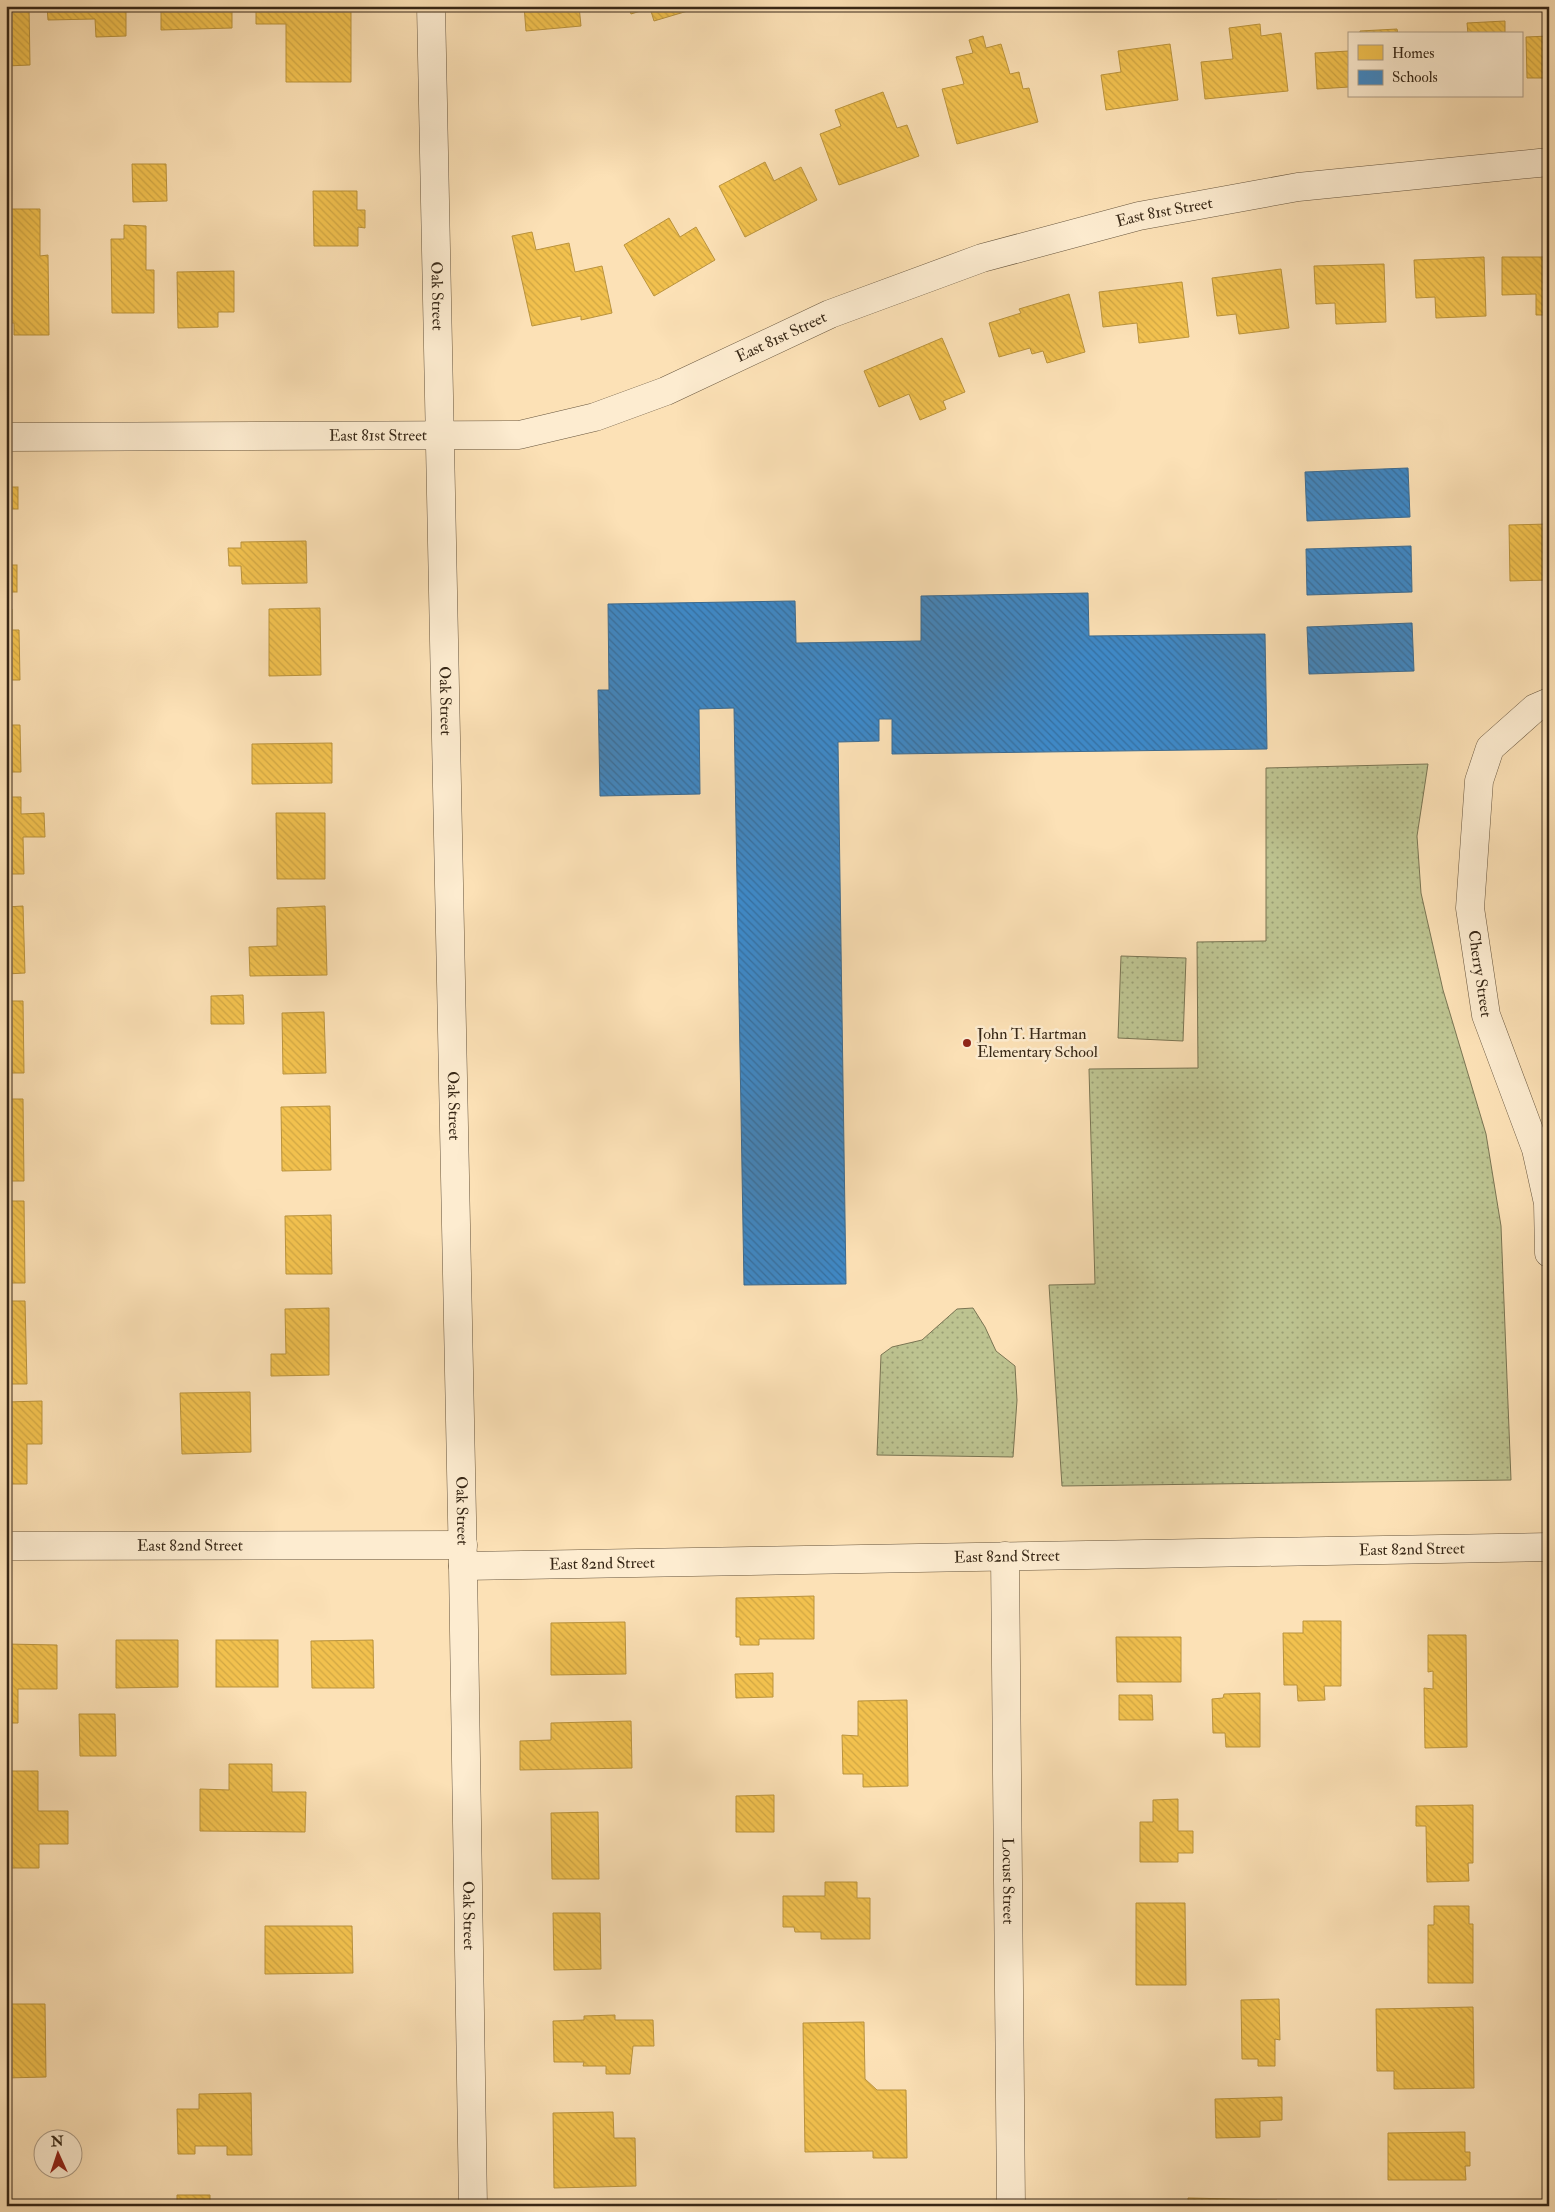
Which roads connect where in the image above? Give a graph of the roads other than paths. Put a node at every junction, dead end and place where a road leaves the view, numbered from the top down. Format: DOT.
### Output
graph roads {
  1 [pos="431,6"];
  2 [pos="1549,162"];
  3 [pos="440,435"];
  4 [pos="6,437"];
  5 [pos="1542,705"];
  6 [pos="1549,1253"];
  7 [pos="6,1546"];
  8 [pos="1549,1547"];
  9 [pos="463,1556"];
  10 [pos="1005,1556"];
  11 [pos="474,2206"];
  12 [pos="1011,2206"];
  1 -- 3 [label="street, Oak Street"];
  2 -- 3 [label="street, East 81st Street"];
  3 -- 4 [label="street, East 81st Street"];
  3 -- 9 [label="street, Oak Street"];
  5 -- 6 [label="street, Cherry Street"];
  7 -- 9 [label="street, East 82nd Street"];
  8 -- 10 [label="street, East 82nd Street"];
  9 -- 10 [label="street, East 82nd Street"];
  9 -- 11 [label="street, Oak Street"];
  10 -- 12 [label="street, Locust Street"];
}
